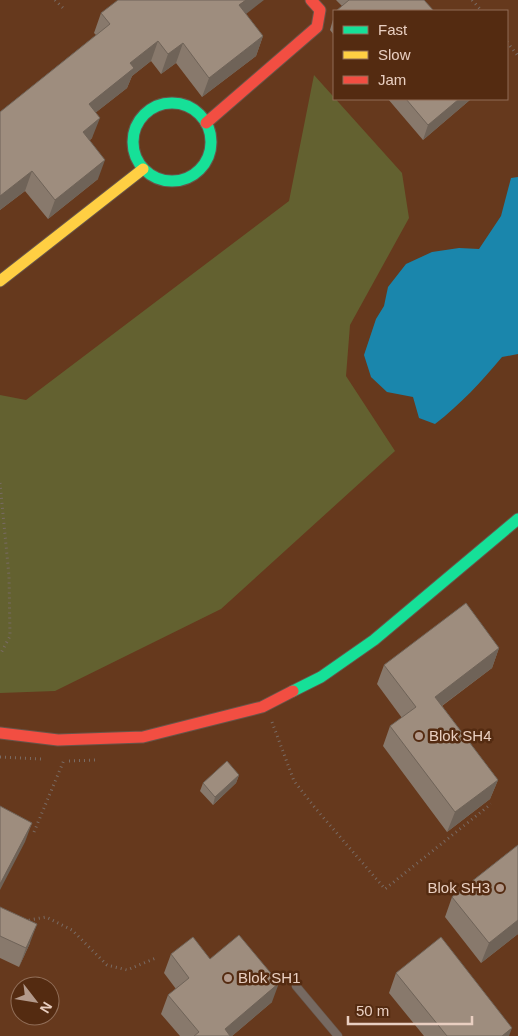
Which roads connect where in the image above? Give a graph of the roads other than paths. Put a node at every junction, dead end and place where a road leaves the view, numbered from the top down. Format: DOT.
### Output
graph roads {
  1 [pos="312,0"];
  2 [pos="206,122"];
  3 [pos="143,169"];
  4 [pos="2,276"];
  5 [pos="518,520"];
  6 [pos="0,733"];
  7 [pos="296,986"];
  8 [pos="338,1036"];
  1 -- 2 [label="street"];
  2 -- 3 [label="street"];
  2 -- 3 [label="street"];
  3 -- 4 [label="street"];
  5 -- 6 [label="street"];
  7 -- 8 [label="lane"];
}
